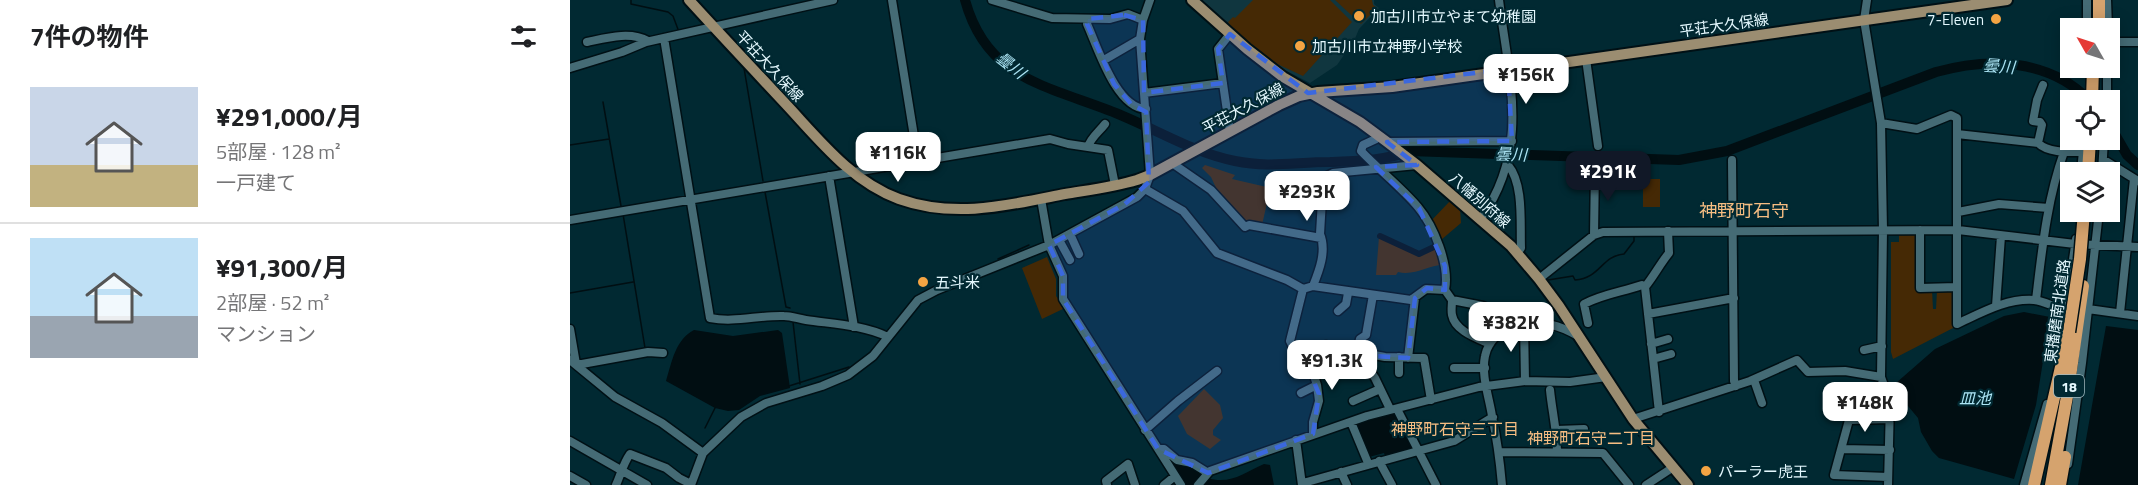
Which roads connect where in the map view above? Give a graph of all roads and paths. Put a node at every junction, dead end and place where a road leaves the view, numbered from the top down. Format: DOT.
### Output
graph roads {
  1 [pos="689,0"];
  2 [pos="833,0"];
  3 [pos="892,0"];
  4 [pos="992,0"];
  5 [pos="1150,0"];
  6 [pos="1192,0"];
  7 [pos="1499,0"];
  8 [pos="1867,0"];
  9 [pos="2007,0"];
  10 [pos="2086,0"];
  11 [pos="2093,0"];
  12 [pos="2099,0"];
  13 [pos="2107,0"];
  14 [pos="1988,2"];
  15 [pos="2087,18"];
  16 [pos="2093,18"];
  17 [pos="2099,18"];
  18 [pos="2108,18"];
  19 [pos="1088,19"];
  20 [pos="1143,20"];
  21 [pos="1864,20"];
  22 [pos="713,27"];
  23 [pos="1230,34"];
  24 [pos="664,38"];
  25 [pos="1140,39"];
  26 [pos="648,41"];
  27 [pos="587,42"];
  28 [pos="2120,42"];
  29 [pos="2138,42"];
  30 [pos="1586,59"];
  31 [pos="1104,60"];
  32 [pos="570,68"];
  33 [pos="1508,69"];
  34 [pos="1223,83"];
  35 [pos="2043,85"];
  36 [pos="1144,93"];
  37 [pos="1308,93"];
  38 [pos="1146,112"];
  39 [pos="1881,123"];
  40 [pos="1105,124"];
  41 [pos="1230,132"];
  42 [pos="1957,134"];
  43 [pos="1383,138"];
  44 [pos="1512,141"];
  45 [pos="2038,142"];
  46 [pos="1598,146"];
  47 [pos="1088,147"];
  48 [pos="2104,150"];
  49 [pos="2064,152"];
  50 [pos="2083,152"];
  51 [pos="1732,160"];
  52 [pos="2103,160"];
  53 [pos="918,161"];
  54 [pos="2082,162"];
  55 [pos="1174,163"];
  56 [pos="1418,165"];
  57 [pos="1508,165"];
  58 [pos="1595,168"];
  59 [pos="1379,169"];
  60 [pos="853,172"];
  61 [pos="1150,175"];
  62 [pos="829,176"];
  63 [pos="2136,180"];
  64 [pos="1115,185"];
  65 [pos="1145,189"];
  66 [pos="691,199"];
  67 [pos="1041,199"];
  68 [pos="2049,208"];
  69 [pos="1958,212"];
  70 [pos="570,220"];
  71 [pos="1480,220"];
  72 [pos="2077,222"];
  73 [pos="2083,222"];
  74 [pos="2089,222"];
  75 [pos="2098,222"];
  76 [pos="1883,230"];
  77 [pos="1958,230"];
  78 [pos="1668,231"];
  79 [pos="1920,231"];
  80 [pos="1733,232"];
  81 [pos="1070,234"];
  82 [pos="1594,236"];
  83 [pos="2001,236"];
  84 [pos="1321,238"];
  85 [pos="1059,240"];
  86 [pos="2043,240"];
  87 [pos="2075,244"];
  88 [pos="2096,244"];
  89 [pos="1049,245"];
  90 [pos="2126,246"];
  91 [pos="2138,247"];
  92 [pos="1517,253"];
  93 [pos="1079,254"];
  94 [pos="1070,260"];
  95 [pos="1539,279"];
  96 [pos="1313,286"];
  97 [pos="2083,286"];
  98 [pos="1645,287"];
  99 [pos="1957,287"];
  100 [pos="1303,289"];
  101 [pos="1445,290"];
  102 [pos="1348,292"];
  103 [pos="1373,296"];
  104 [pos="1415,298"];
  105 [pos="1734,298"];
  106 [pos="1452,300"];
  107 [pos="2036,300"];
  108 [pos="1996,306"];
  109 [pos="2088,309"];
  110 [pos="2066,310"];
  111 [pos="1338,311"];
  112 [pos="2120,313"];
  113 [pos="1648,314"];
  114 [pos="2138,316"];
  115 [pos="1521,323"];
  116 [pos="1588,323"];
  117 [pos="854,327"];
  118 [pos="570,329"];
  119 [pos="2069,332"];
  120 [pos="1578,336"];
  121 [pos="888,337"];
  122 [pos="1668,339"];
  123 [pos="1490,344"];
  124 [pos="1651,344"];
  125 [pos="1882,346"];
  126 [pos="1864,350"];
  127 [pos="1357,352"];
  128 [pos="663,353"];
  129 [pos="1671,354"];
  130 [pos="1404,357"];
  131 [pos="1653,359"];
  132 [pos="1303,361"];
  133 [pos="573,362"];
  134 [pos="1454,368"];
  135 [pos="1485,368"];
  136 [pos="583,371"];
  137 [pos="1217,371"];
  138 [pos="1399,373"];
  139 [pos="571,374"];
  140 [pos="1606,377"];
  141 [pos="1881,377"];
  142 [pos="1754,380"];
  143 [pos="1526,381"];
  144 [pos="1317,384"];
  145 [pos="1486,386"];
  146 [pos="1736,386"];
  147 [pos="1885,388"];
  148 [pos="1380,389"];
  149 [pos="1550,390"];
  150 [pos="1301,393"];
  151 [pos="1431,400"];
  152 [pos="1353,401"];
  153 [pos="1842,401"];
  154 [pos="1762,403"];
  155 [pos="1393,409"];
  156 [pos="1659,412"];
  157 [pos="1493,417"];
  158 [pos="1633,419"];
  159 [pos="1890,419"];
  160 [pos="1351,422"];
  161 [pos="1584,429"];
  162 [pos="1145,430"];
  163 [pos="1557,430"];
  164 [pos="1313,434"];
  165 [pos="1296,440"];
  166 [pos="570,441"];
  167 [pos="1158,449"];
  168 [pos="1842,449"];
  169 [pos="1418,450"];
  170 [pos="1890,450"];
  171 [pos="1499,452"];
  172 [pos="1557,452"];
  173 [pos="703,453"];
  174 [pos="1379,461"];
  175 [pos="1368,463"];
  176 [pos="1672,468"];
  177 [pos="623,471"];
  178 [pos="1341,472"];
  179 [pos="1208,473"];
  180 [pos="570,476"];
  181 [pos="1175,476"];
  182 [pos="1888,481"];
  183 [pos="582,484"];
  184 [pos="691,484"];
  185 [pos="1302,484"];
  186 [pos="616,485"];
  187 [pos="647,485"];
  188 [pos="1107,485"];
  189 [pos="1135,485"];
  190 [pos="1164,485"];
  191 [pos="1181,485"];
  192 [pos="1198,485"];
  193 [pos="1347,485"];
  194 [pos="1392,485"];
  195 [pos="1436,485"];
  196 [pos="1502,485"];
  197 [pos="1629,485"];
  198 [pos="1646,485"];
  199 [pos="1688,485"];
  200 [pos="2024,485"];
  201 [pos="2034,485"];
  202 [pos="2042,485"];
  203 [pos="2051,485"];
  204 [pos="2062,485"];
  1 -- 22 [label="main road, 平荘大久保線"];
  2 -- 22 [label="street"];
  3 -- 53 [label="street"];
  4 -- 19 [label="street"];
  5 -- 20 [label="street"];
  6 -- 23 [label="main road, 八幡別府線"];
  7 -- 33 [label="street"];
  8 -- 21 [label="street"];
  9 -- 14 [label="main road, 平荘大久保線"];
  10 -- 15 [label="street"];
  11 -- 16 [label="highway"];
  12 -- 17 [label="highway"];
  13 -- 18 [label="street"];
  14 -- 21 [label="main road, 平荘大久保線"];
  19 -- 20 [label="street"];
  19 -- 31 [label="street"];
  20 -- 25 [label="street"];
  21 -- 30 [label="main road, 平荘大久保線"];
  21 -- 39 [label="street"];
  22 -- 24 [label="street"];
  22 -- 60 [label="main road, 平荘大久保線"];
  23 -- 34 [label="street"];
  23 -- 37 [label="main road, 八幡別府線"];
  24 -- 26 [label="street"];
  24 -- 66 [label="street"];
  25 -- 31 [label="street"];
  25 -- 36 [label="street"];
  26 -- 27 [label="street"];
  26 -- 32 [label="street"];
  28 -- 29 [label="street"];
  30 -- 33 [label="main road, 平荘大久保線"];
  30 -- 46 [label="street"];
  31 -- 38 [label="street"];
  33 -- 37 [label="main road, 平荘大久保線"];
  33 -- 44 [label="street"];
  34 -- 36 [label="street"];
  34 -- 41 [label="street"];
  35 -- 45 [label="street"];
  36 -- 38 [label="street"];
  37 -- 41 [label="main road, 平荘大久保線"];
  37 -- 43 [label="main road, 八幡別府線"];
  38 -- 61 [label="street"];
  39 -- 42 [label="street"];
  39 -- 76 [label="street"];
  40 -- 47 [label="street"];
  41 -- 55 [label="main road, 平荘大久保線"];
  42 -- 45 [label="street"];
  42 -- 69 [label="street"];
  43 -- 44 [label="street"];
  43 -- 56 [label="main road, 八幡別府線"];
  43 -- 59 [label="street"];
  44 -- 57 [label="street"];
  45 -- 49 [label="street"];
  47 -- 53 [label="street"];
  47 -- 64 [label="street"];
  48 -- 52 [label="street"];
  49 -- 50 [label="street"];
  49 -- 68 [label="street"];
  50 -- 54 [label="street"];
  51 -- 80 [label="street"];
  52 -- 63 [label="street"];
  53 -- 60 [label="street"];
  55 -- 61 [label="main road, 平荘大久保線"];
  55 -- 84 [label="street"];
  56 -- 59 [label="street"];
  56 -- 71 [label="main road, 八幡別府線"];
  57 -- 71 [label="street"];
  57 -- 92 [label="street"];
  58 -- 82 [label="street"];
  59 -- 84 [label="street"];
  59 -- 101 [label="street"];
  60 -- 62 [label="street"];
  60 -- 67 [label="main road, 平荘大久保線"];
  61 -- 64 [label="main road, 平荘大久保線"];
  61 -- 65 [label="street"];
  62 -- 66 [label="street"];
  62 -- 117 [label="street"];
  63 -- 90 [label="street"];
  64 -- 67 [label="main road, 平荘大久保線"];
  65 -- 81 [label="street"];
  65 -- 100 [label="street"];
  66 -- 70 [label="street"];
  66 -- 117 [label="street"];
  67 -- 89 [label="street"];
  68 -- 69 [label="street"];
  68 -- 86 [label="street"];
  69 -- 77 [label="street"];
  71 -- 92 [label="main road, 八幡別府線"];
  72 -- 87 [label="street"];
  73 -- 119 [label="highway, 東播磨南北道路 / 18, bridge"];
  74 -- 97 [label="highway, 東播磨南北道路 / 18"];
  75 -- 88 [label="street"];
  76 -- 79 [label="street"];
  76 -- 80 [label="street"];
  76 -- 125 [label="street"];
  77 -- 79 [label="street"];
  77 -- 83 [label="street"];
  77 -- 99 [label="street"];
  78 -- 80 [label="street"];
  78 -- 82 [label="street"];
  78 -- 98 [label="street"];
  79 -- 99 [label="street"];
  80 -- 105 [label="street"];
  81 -- 85 [label="street"];
  81 -- 93 [label="street"];
  82 -- 95 [label="street"];
  83 -- 86 [label="street"];
  83 -- 108 [label="street"];
  84 -- 96 [label="street"];
  85 -- 89 [label="street"];
  85 -- 94 [label="street"];
  86 -- 87 [label="street"];
  86 -- 107 [label="street"];
  87 -- 88 [label="street"];
  87 -- 110 [label="street"];
  88 -- 90 [label="street"];
  88 -- 109 [label="street"];
  89 -- 121 [label="street"];
  89 -- 162 [label="street"];
  90 -- 91 [label="street"];
  90 -- 112 [label="street"];
  92 -- 95 [label="main road, 八幡別府線"];
  95 -- 120 [label="main road, 八幡別府線"];
  96 -- 100 [label="street"];
  96 -- 102 [label="street"];
  97 -- 203 [label="highway, 東播磨南北道路 / 18"];
  97 -- 204 [label="highway, 18"];
  98 -- 113 [label="street"];
  98 -- 116 [label="street"];
  99 -- 108 [label="street"];
  100 -- 132 [label="street"];
  101 -- 104 [label="street"];
  101 -- 106 [label="street"];
  102 -- 103 [label="street"];
  102 -- 111 [label="street"];
  103 -- 104 [label="street"];
  103 -- 127 [label="street"];
  104 -- 130 [label="street"];
  105 -- 113 [label="street"];
  105 -- 146 [label="street"];
  106 -- 115 [label="street"];
  106 -- 123 [label="street"];
  107 -- 108 [label="street"];
  107 -- 110 [label="street"];
  109 -- 112 [label="street"];
  109 -- 204 [label="street"];
  110 -- 200 [label="street"];
  112 -- 114 [label="street"];
  113 -- 124 [label="street"];
  115 -- 120 [label="street"];
  115 -- 123 [label="street"];
  115 -- 143 [label="street"];
  117 -- 121 [label="street"];
  118 -- 133 [label="street"];
  119 -- 201 [label="highway, 18"];
  119 -- 202 [label="highway, 東播磨南北道路 / 18"];
  120 -- 140 [label="main road, 八幡別府線"];
  121 -- 173 [label="street"];
  122 -- 124 [label="street"];
  123 -- 135 [label="street"];
  124 -- 131 [label="street"];
  125 -- 126 [label="street"];
  125 -- 141 [label="street"];
  127 -- 130 [label="street"];
  127 -- 132 [label="street"];
  127 -- 148 [label="street"];
  128 -- 133 [label="street"];
  129 -- 131 [label="street"];
  130 -- 138 [label="street"];
  130 -- 151 [label="street"];
  131 -- 156 [label="street"];
  132 -- 144 [label="street"];
  133 -- 136 [label="street"];
  134 -- 135 [label="street"];
  135 -- 145 [label="street"];
  136 -- 139 [label="street"];
  136 -- 173 [label="street"];
  137 -- 162 [label="street"];
  140 -- 143 [label="street"];
  140 -- 158 [label="main road, 八幡別府線"];
  141 -- 142 [label="street"];
  141 -- 147 [label="street"];
  142 -- 146 [label="street"];
  142 -- 154 [label="street"];
  143 -- 145 [label="street"];
  144 -- 150 [label="street"];
  144 -- 164 [label="street"];
  145 -- 151 [label="street"];
  145 -- 157 [label="street"];
  146 -- 156 [label="street"];
  147 -- 153 [label="street"];
  147 -- 159 [label="street"];
  148 -- 152 [label="street"];
  148 -- 155 [label="street"];
  149 -- 163 [label="street"];
  151 -- 155 [label="street"];
  155 -- 160 [label="street"];
  155 -- 169 [label="street"];
  156 -- 158 [label="street"];
  157 -- 169 [label="street"];
  157 -- 171 [label="street"];
  158 -- 176 [label="main road, 八幡別府線"];
  159 -- 168 [label="street"];
  159 -- 170 [label="street"];
  160 -- 164 [label="street"];
  160 -- 175 [label="street"];
  161 -- 163 [label="street"];
  162 -- 167 [label="street"];
  163 -- 172 [label="street"];
  164 -- 165 [label="street"];
  165 -- 179 [label="street"];
  165 -- 185 [label="street"];
  166 -- 177 [label="street"];
  167 -- 179 [label="street"];
  167 -- 181 [label="street"];
  168 -- 170 [label="street"];
  168 -- 182 [label="street"];
  169 -- 174 [label="street"];
  169 -- 195 [label="street"];
  170 -- 182 [label="street"];
  171 -- 172 [label="street"];
  171 -- 196 [label="street"];
  172 -- 197 [label="street"];
  173 -- 184 [label="street"];
  174 -- 175 [label="street"];
  174 -- 194 [label="street"];
  175 -- 178 [label="street"];
  176 -- 198 [label="street"];
  176 -- 199 [label="main road, 八幡別府線"];
  177 -- 184 [label="street"];
  177 -- 186 [label="street"];
  177 -- 187 [label="street"];
  178 -- 185 [label="street"];
  178 -- 193 [label="street"];
  179 -- 192 [label="street"];
  180 -- 183 [label="street"];
  181 -- 190 [label="street"];
  181 -- 191 [label="street"];
  188 -- 189 [label="street"];
}
